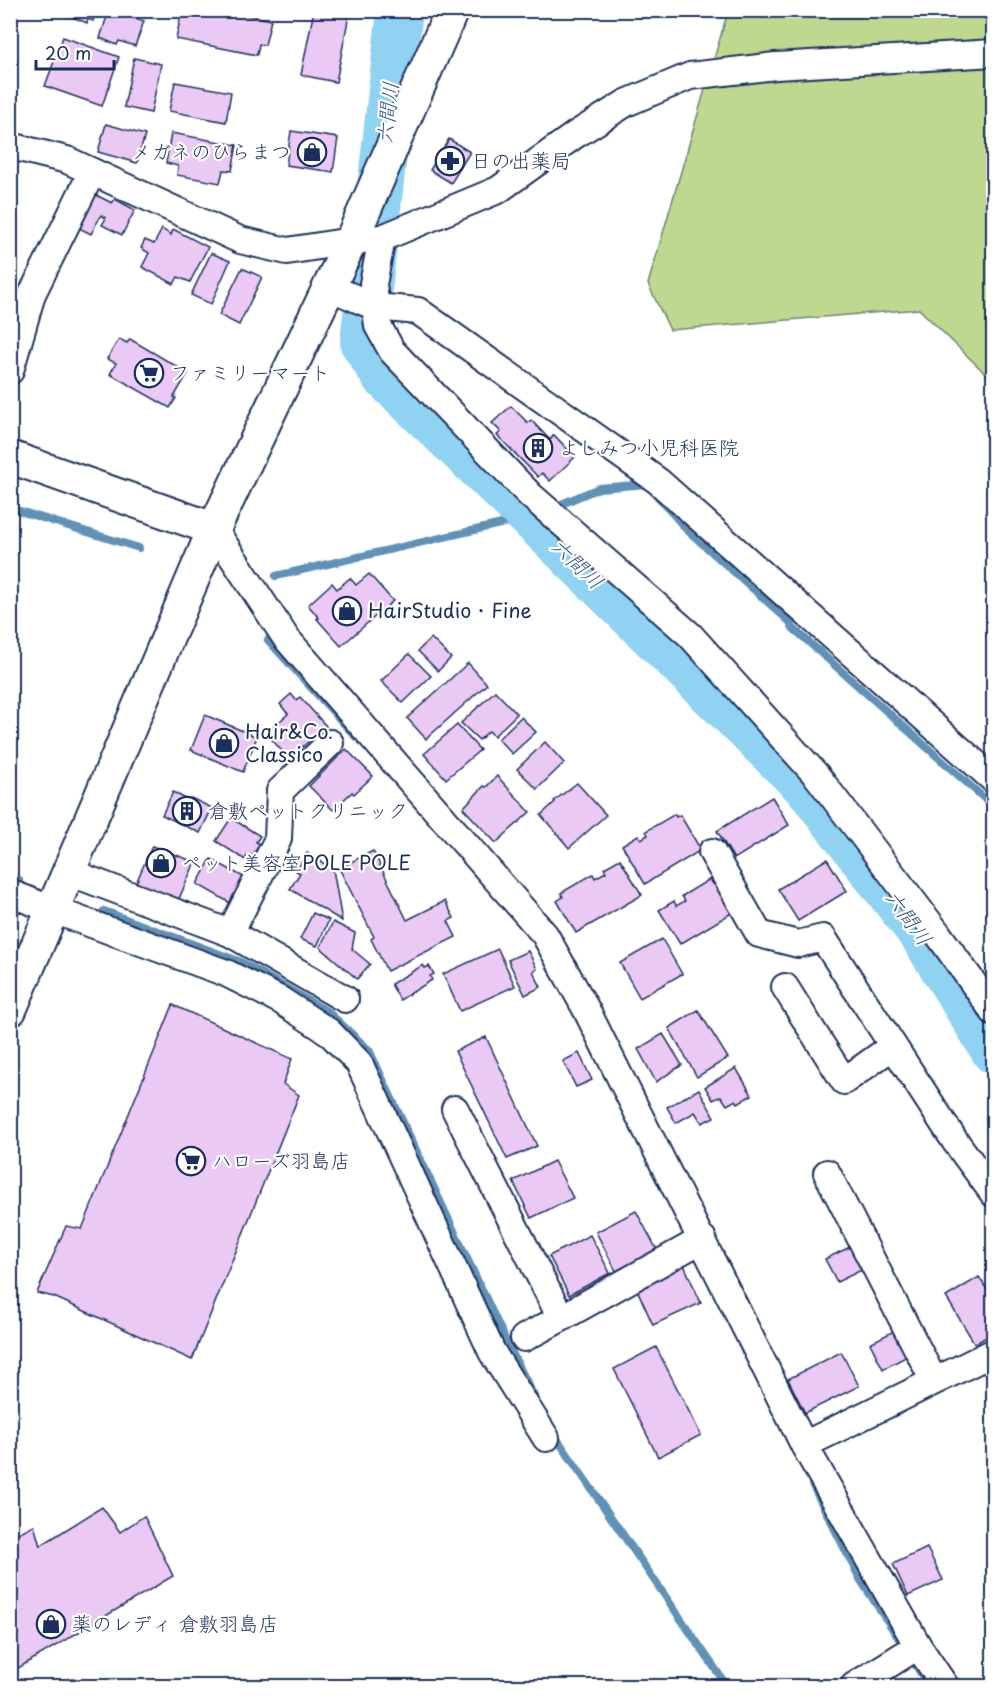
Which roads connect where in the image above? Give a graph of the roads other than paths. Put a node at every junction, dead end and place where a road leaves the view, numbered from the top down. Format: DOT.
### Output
graph roads {
  1 [pos="452,10"];
  2 [pos="993,53"];
  3 [pos="10,148"];
  4 [pos="92,172"];
  5 [pos="382,238"];
  6 [pos="351,241"];
  7 [pos="329,287"];
  8 [pos="376,307"];
  9 [pos="10,371"];
  10 [pos="10,456"];
  11 [pos="214,529"];
  12 [pos="330,743"];
  13 [pos="993,780"];
  14 [pos="712,852"];
  15 [pos="69,872"];
  16 [pos="10,892"];
  17 [pos="52,910"];
  18 [pos="230,933"];
  19 [pos="785,987"];
  20 [pos="345,999"];
  21 [pos="10,1010"];
  22 [pos="993,1012"];
  23 [pos="893,1046"];
  24 [pos="455,1109"];
  25 [pos="827,1173"];
  26 [pos="993,1194"];
  27 [pos="695,1244"];
  28 [pos="561,1318"];
  29 [pos="524,1338"];
  30 [pos="993,1352"];
  31 [pos="934,1381"];
  32 [pos="546,1438"];
  33 [pos="804,1444"];
  34 [pos="910,1652"];
  35 [pos="861,1684"];
  36 [pos="945,1686"];
  1 -- 6 [label="street"];
  2 -- 5 [label="street"];
  3 -- 4 [label="street"];
  4 -- 6 [label="street"];
  4 -- 9 [label="street"];
  5 -- 6 [label="street"];
  5 -- 8 [label="street"];
  6 -- 7 [label="street"];
  7 -- 8 [label="street"];
  7 -- 11 [label="street"];
  8 -- 13 [label="street"];
  8 -- 22 [label="street"];
  10 -- 11 [label="street"];
  11 -- 15 [label="street"];
  11 -- 27 [label="street"];
  12 -- 18 [label="street"];
  14 -- 23 [label="street"];
  15 -- 17 [label="street"];
  15 -- 18 [label="street"];
  16 -- 17 [label="street"];
  17 -- 21 [label="street"];
  17 -- 32 [label="street"];
  18 -- 20 [label="street"];
  19 -- 23 [label="street"];
  23 -- 26 [label="street"];
  24 -- 28 [label="street"];
  25 -- 31 [label="street"];
  27 -- 28 [label="street"];
  27 -- 33 [label="street"];
  28 -- 29 [label="street"];
  30 -- 31 [label="street"];
  31 -- 33 [label="street"];
  33 -- 34 [label="street"];
  34 -- 35 [label="street"];
  34 -- 36 [label="street"];
}
